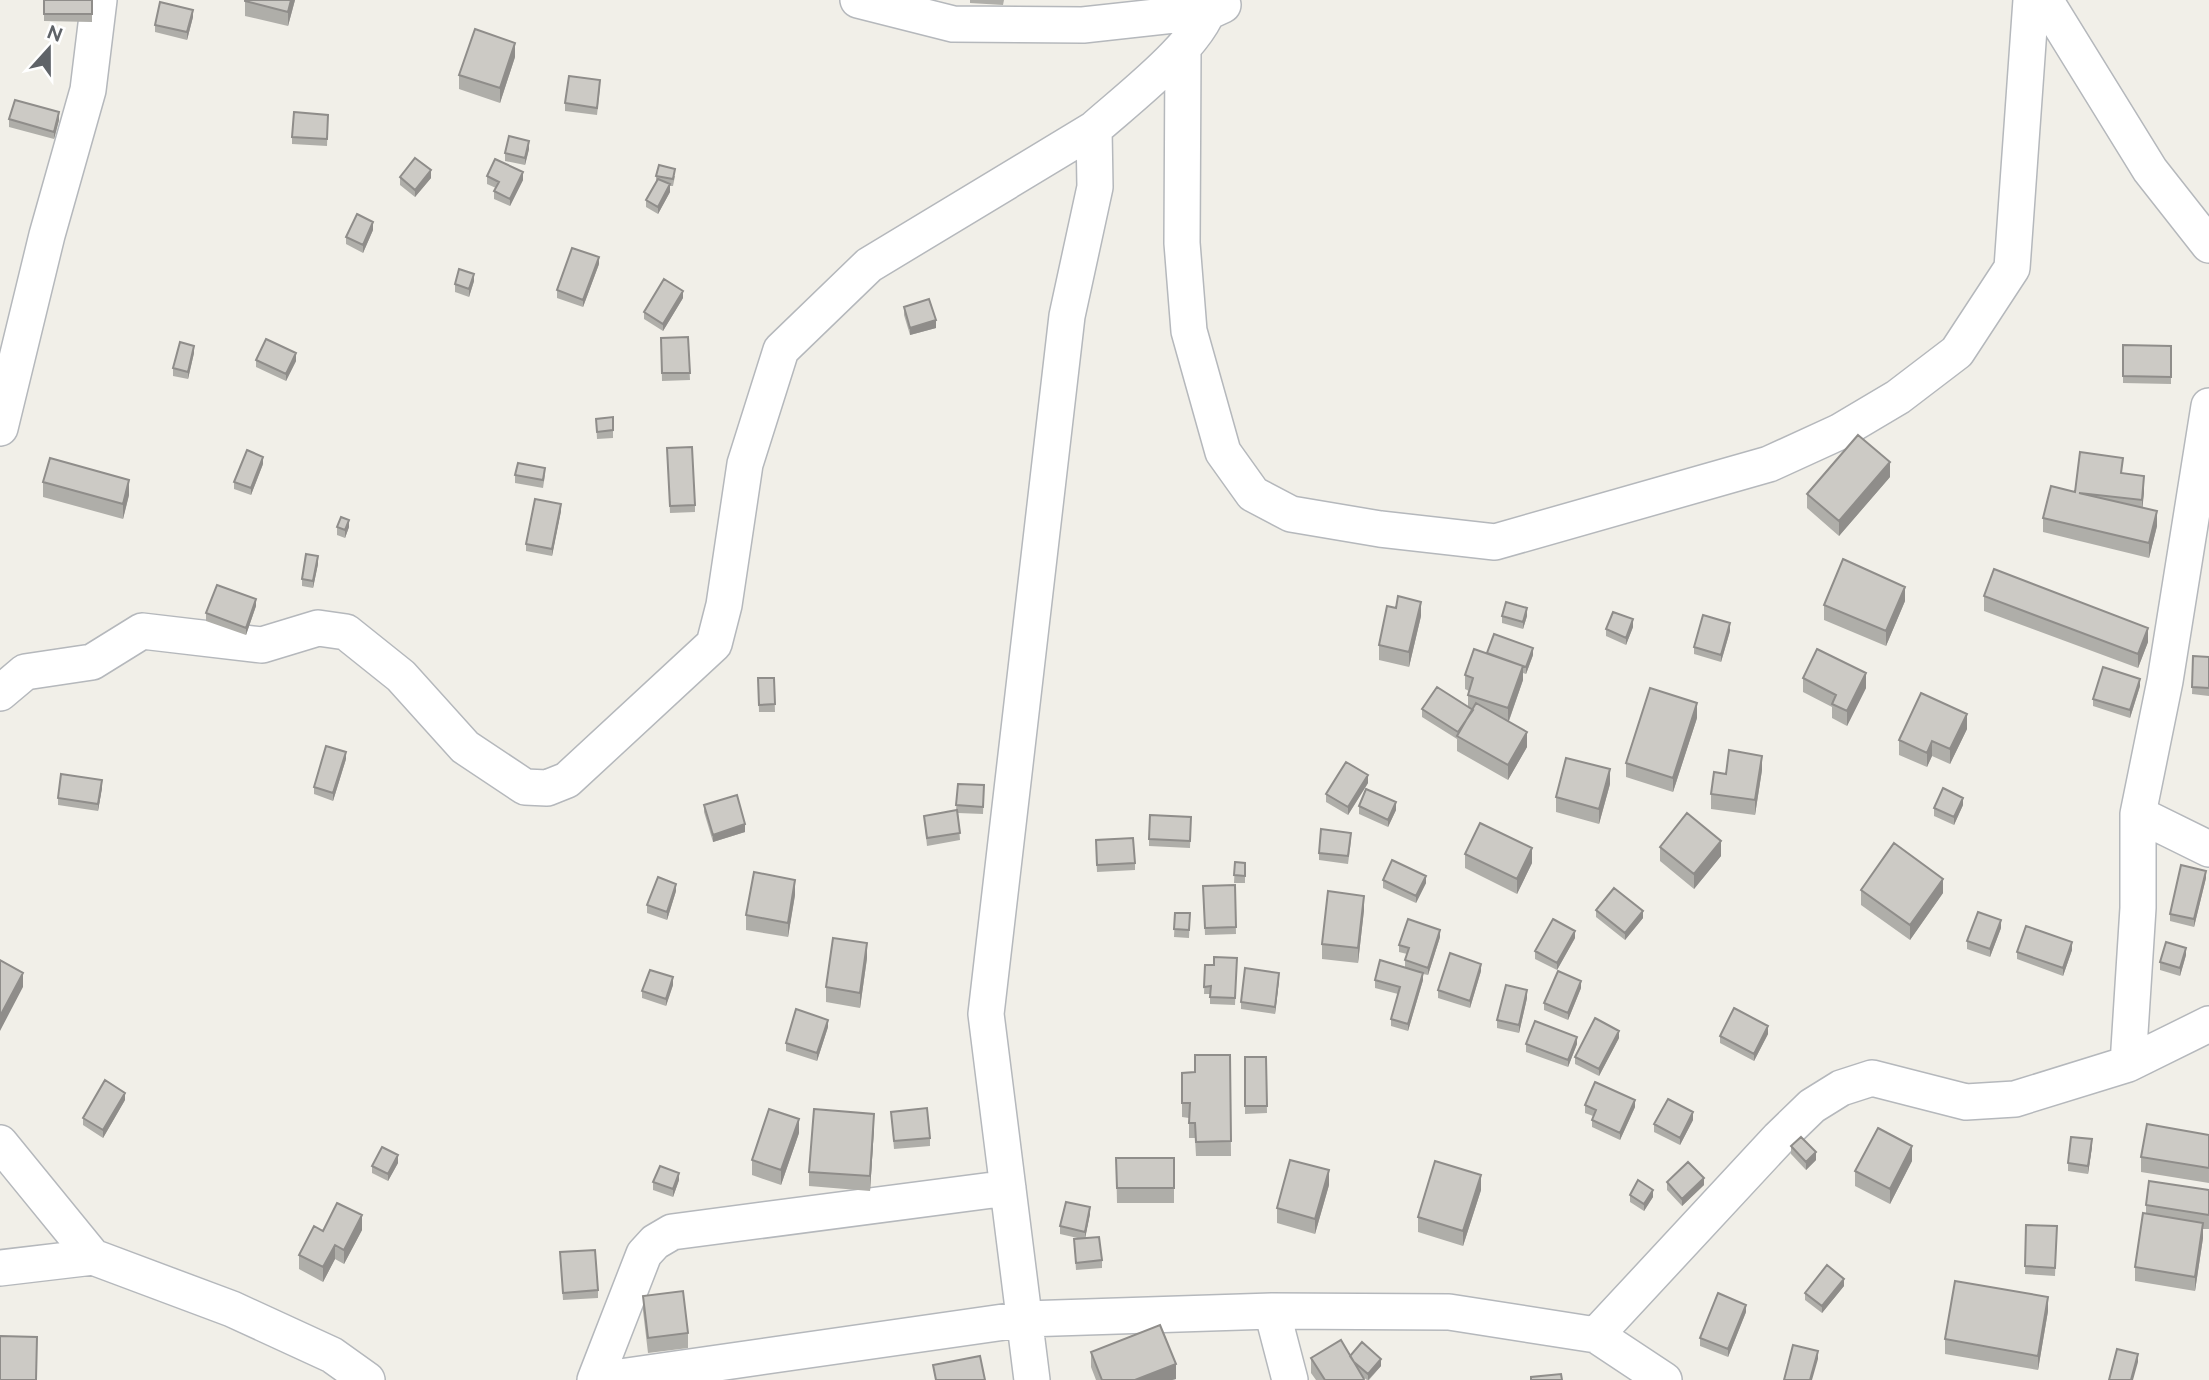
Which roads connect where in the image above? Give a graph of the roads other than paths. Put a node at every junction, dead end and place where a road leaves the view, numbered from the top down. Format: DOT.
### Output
graph roads {
  1 [pos="99,0"];
  2 [pos="858,0"];
  3 [pos="2031,0"];
  4 [pos="2045,0"];
  5 [pos="1219,4"];
  6 [pos="1182,50"];
  7 [pos="1094,129"];
  8 [pos="2209,245"];
  9 [pos="12,327"];
  10 [pos="2209,406"];
  11 [pos="0,428"];
  12 [pos="0,693"];
  13 [pos="2138,814"];
  14 [pos="2209,849"];
  15 [pos="2209,1024"];
  16 [pos="2127,1064"];
  17 [pos="0,1143"];
  18 [pos="1008,1188"];
  19 [pos="93,1257"];
  20 [pos="0,1268"];
  21 [pos="1272,1311"];
  22 [pos="1024,1319"];
  23 [pos="1596,1335"];
  24 [pos="367,1380"];
  25 [pos="597,1380"];
  26 [pos="1032,1380"];
  27 [pos="1290,1380"];
  28 [pos="1664,1380"];
  1 -- 9 [label="street"];
  2 -- 5 [label="street"];
  3 -- 6 [label="street"];
  4 -- 8 [label="street"];
  5 -- 6 [label="street"];
  6 -- 7 [label="street"];
  7 -- 12 [label="street"];
  7 -- 18 [label="street"];
  9 -- 11 [label="street"];
  10 -- 13 [label="street"];
  13 -- 14 [label="street"];
  13 -- 16 [label="street"];
  15 -- 16 [label="street"];
  16 -- 23 [label="street"];
  17 -- 19 [label="street"];
  18 -- 22 [label="street"];
  18 -- 25 [label="street"];
  19 -- 20 [label="street"];
  19 -- 24 [label="street"];
  21 -- 22 [label="street"];
  21 -- 23 [label="street"];
  21 -- 27 [label="street"];
  22 -- 25 [label="street"];
  22 -- 26 [label="street"];
  23 -- 28 [label="street"];
}
